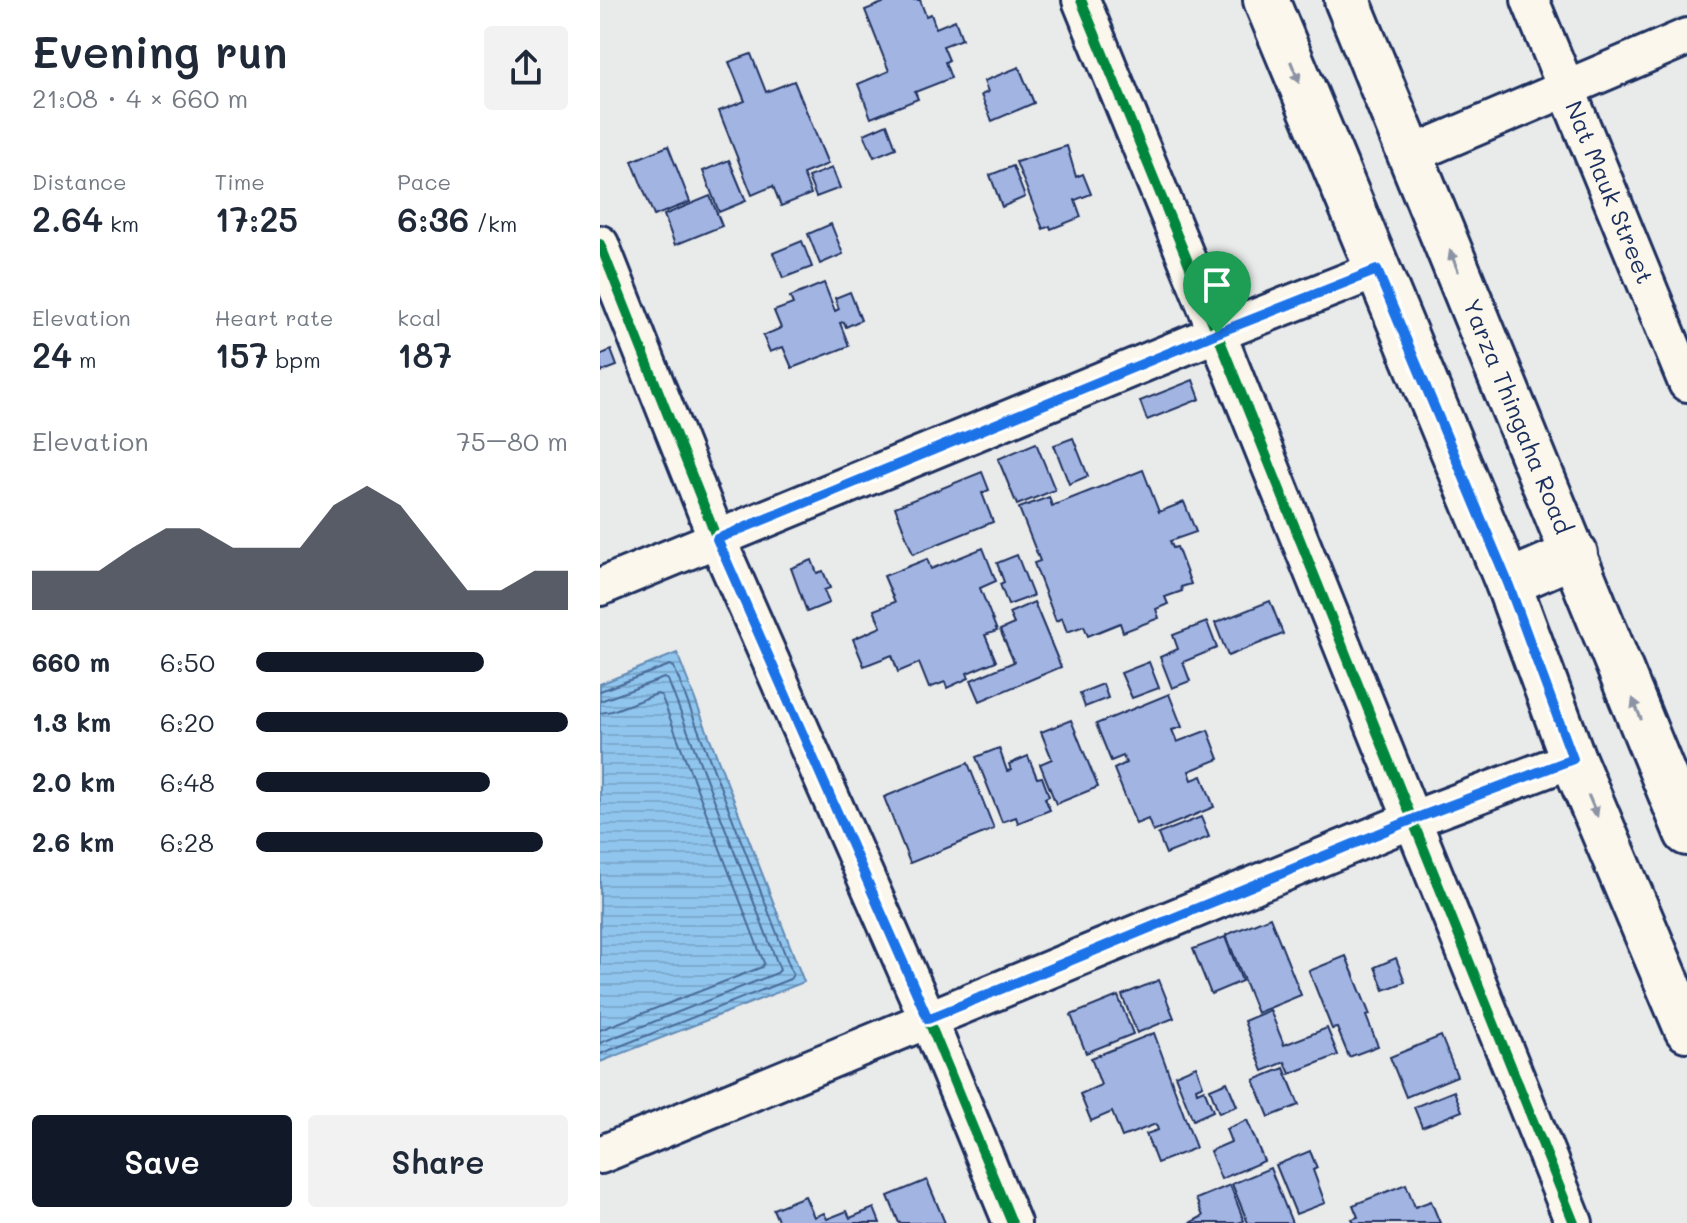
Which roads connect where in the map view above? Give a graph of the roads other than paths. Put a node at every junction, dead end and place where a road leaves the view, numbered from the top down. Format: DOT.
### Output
graph roads {
  1 [pos="1081,0"];
  2 [pos="1266,0"];
  3 [pos="1347,0"];
  4 [pos="1530,0"];
  5 [pos="1687,37"];
  6 [pos="1567,87"];
  7 [pos="1410,155"];
  8 [pos="600,244"];
  9 [pos="1377,270"];
  10 [pos="1217,333"];
  11 [pos="1687,383"];
  12 [pos="717,539"];
  13 [pos="1575,554"];
  14 [pos="1508,583"];
  15 [pos="600,587"];
  16 [pos="1573,759"];
  17 [pos="1414,819"];
  18 [pos="1687,833"];
  19 [pos="928,1019"];
  20 [pos="1687,1029"];
  21 [pos="600,1155"];
  22 [pos="1012,1223"];
  23 [pos="1574,1223"];
  1 -- 10 [label="street"];
  2 -- 9 [label="main road, one-way"];
  3 -- 7 [label="main road, Yarza Thingaha Road"];
  4 -- 6 [label="street, Nat Mauk Street"];
  5 -- 6 [label="street"];
  6 -- 7 [label="street"];
  6 -- 11 [label="street, Nat Mauk Street"];
  13 -- 7 [label="main road, Yarza Thingaha Road, one-way"];
  8 -- 12 [label="street"];
  9 -- 10 [label="street"];
  9 -- 14 [label="main road"];
  10 -- 12 [label="street"];
  10 -- 17 [label="street"];
  12 -- 15 [label="street"];
  12 -- 19 [label="street"];
  13 -- 14 [label="main road"];
  18 -- 13 [label="main road, Yarza Thingaha Road, one-way"];
  14 -- 16 [label="main road"];
  16 -- 17 [label="street"];
  16 -- 20 [label="main road, one-way"];
  17 -- 19 [label="street"];
  17 -- 23 [label="street"];
  19 -- 21 [label="street"];
  19 -- 22 [label="street"];
}
